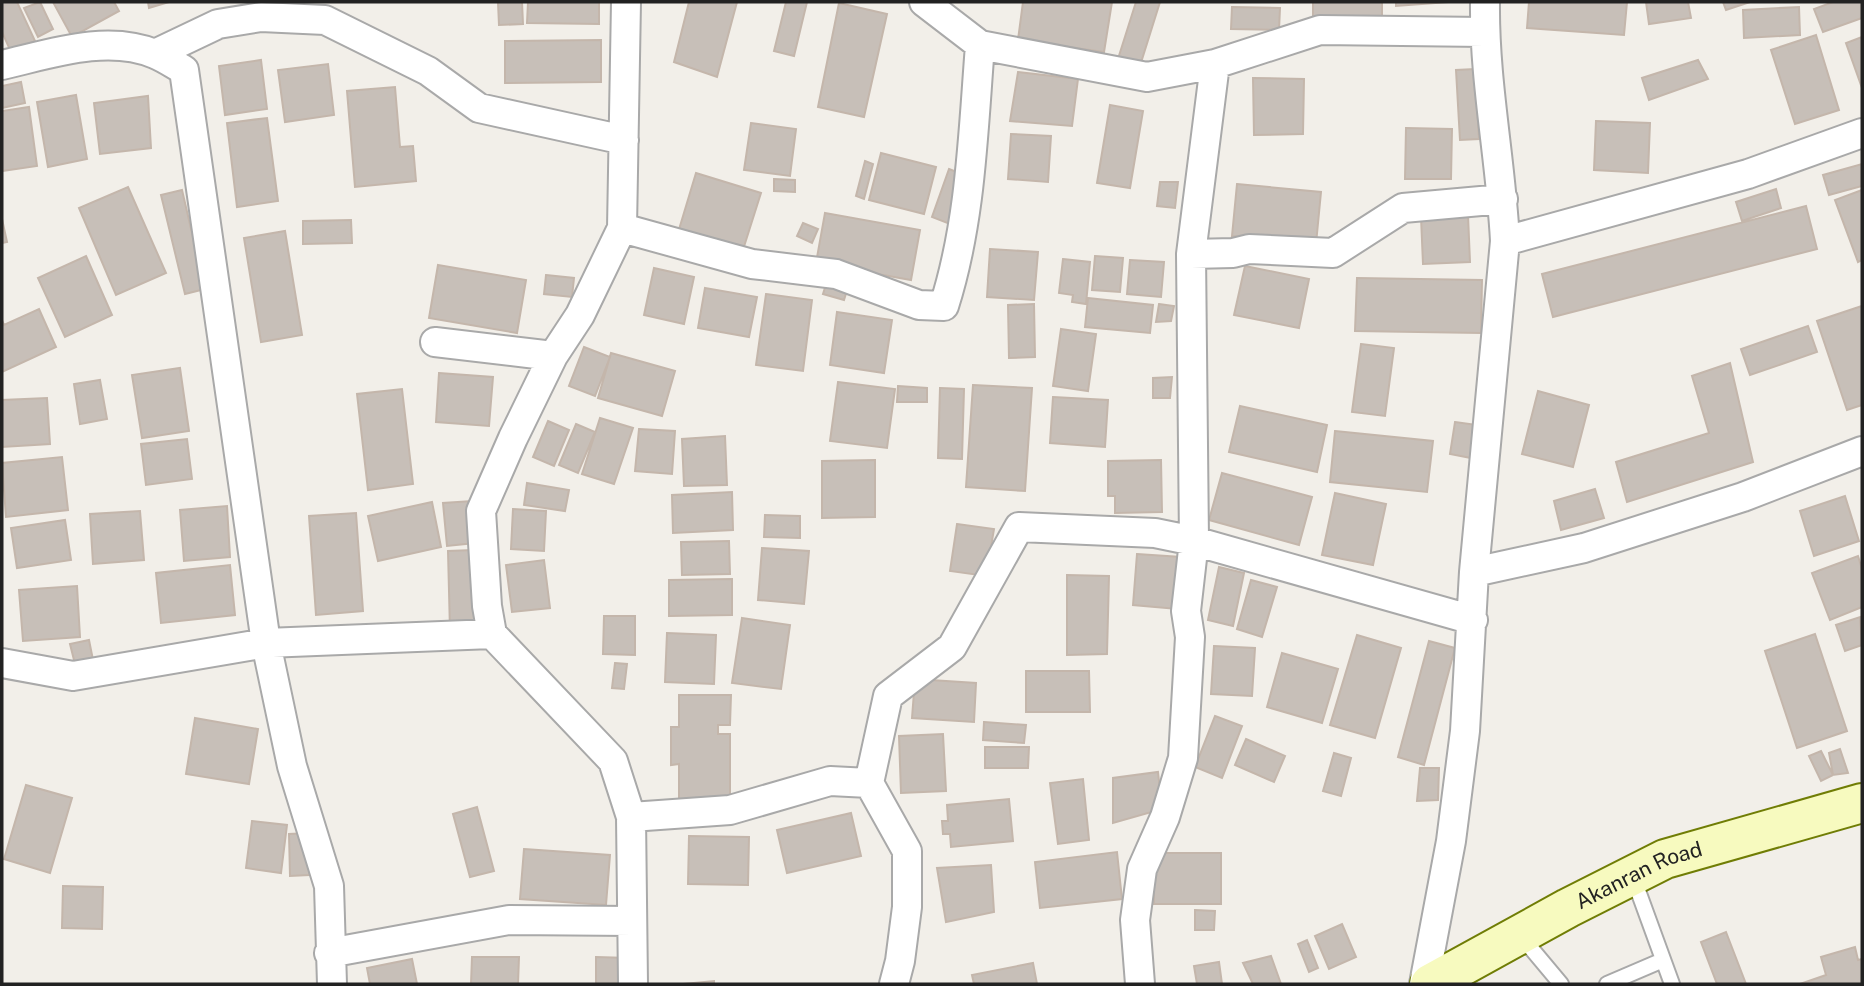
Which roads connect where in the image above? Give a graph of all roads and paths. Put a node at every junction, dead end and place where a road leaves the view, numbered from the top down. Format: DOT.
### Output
graph roads {
  1 [pos="626,2"];
  2 [pos="924,2"];
  3 [pos="1485,2"];
  4 [pos="216,13"];
  5 [pos="1484,32"];
  6 [pos="980,45"];
  7 [pos="155,54"];
  8 [pos="1215,64"];
  9 [pos="2,65"];
  10 [pos="1862,133"];
  11 [pos="624,140"];
  12 [pos="1503,199"];
  13 [pos="622,228"];
  14 [pos="1505,241"];
  15 [pos="1191,254"];
  16 [pos="435,342"];
  17 [pos="553,356"];
  18 [pos="1862,451"];
  19 [pos="1194,541"];
  20 [pos="1474,572"];
  21 [pos="1473,620"];
  22 [pos="492,634"];
  23 [pos="266,643"];
  24 [pos="2,663"];
  25 [pos="869,783"];
  26 [pos="1862,803"];
  27 [pos="631,817"];
  28 [pos="1632,876"];
  29 [pos="632,921"];
  30 [pos="1519,934"];
  31 [pos="329,953"];
  32 [pos="1663,960"];
  33 [pos="1467,974"];
  34 [pos="331,984"];
  35 [pos="634,984"];
  36 [pos="894,984"];
  37 [pos="1140,984"];
  38 [pos="1424,984"];
  39 [pos="1430,984"];
  40 [pos="1561,984"];
  41 [pos="1607,984"];
  42 [pos="1672,984"];
  1 -- 11 [label="street"];
  2 -- 6 [label="street"];
  3 -- 5 [label="street"];
  4 -- 7 [label="street"];
  4 -- 11 [label="street"];
  5 -- 8 [label="street"];
  5 -- 12 [label="street"];
  6 -- 8 [label="street"];
  6 -- 13 [label="street"];
  7 -- 9 [label="street"];
  7 -- 23 [label="street"];
  8 -- 15 [label="street"];
  10 -- 14 [label="street"];
  11 -- 13 [label="street"];
  12 -- 14 [label="street"];
  12 -- 15 [label="street"];
  13 -- 17 [label="street"];
  14 -- 20 [label="street"];
  15 -- 19 [label="street"];
  16 -- 17 [label="street"];
  17 -- 22 [label="street"];
  18 -- 20 [label="street"];
  19 -- 21 [label="street"];
  19 -- 25 [label="street"];
  19 -- 37 [label="street"];
  20 -- 21 [label="street"];
  21 -- 38 [label="street"];
  22 -- 23 [label="street"];
  22 -- 27 [label="street"];
  23 -- 24 [label="street"];
  23 -- 31 [label="street"];
  25 -- 27 [label="street"];
  25 -- 36 [label="street"];
  26 -- 28 [label="main road, Akanran Road"];
  27 -- 29 [label="street"];
  28 -- 30 [label="main road, Akanran Road"];
  28 -- 32 [label="lane"];
  29 -- 31 [label="street"];
  29 -- 35 [label="street"];
  30 -- 33 [label="main road, Akanran Road"];
  30 -- 40 [label="lane"];
  31 -- 34 [label="street"];
  32 -- 41 [label="lane"];
  32 -- 42 [label="lane"];
  33 -- 39 [label="main road, Akanran Road"];
}
